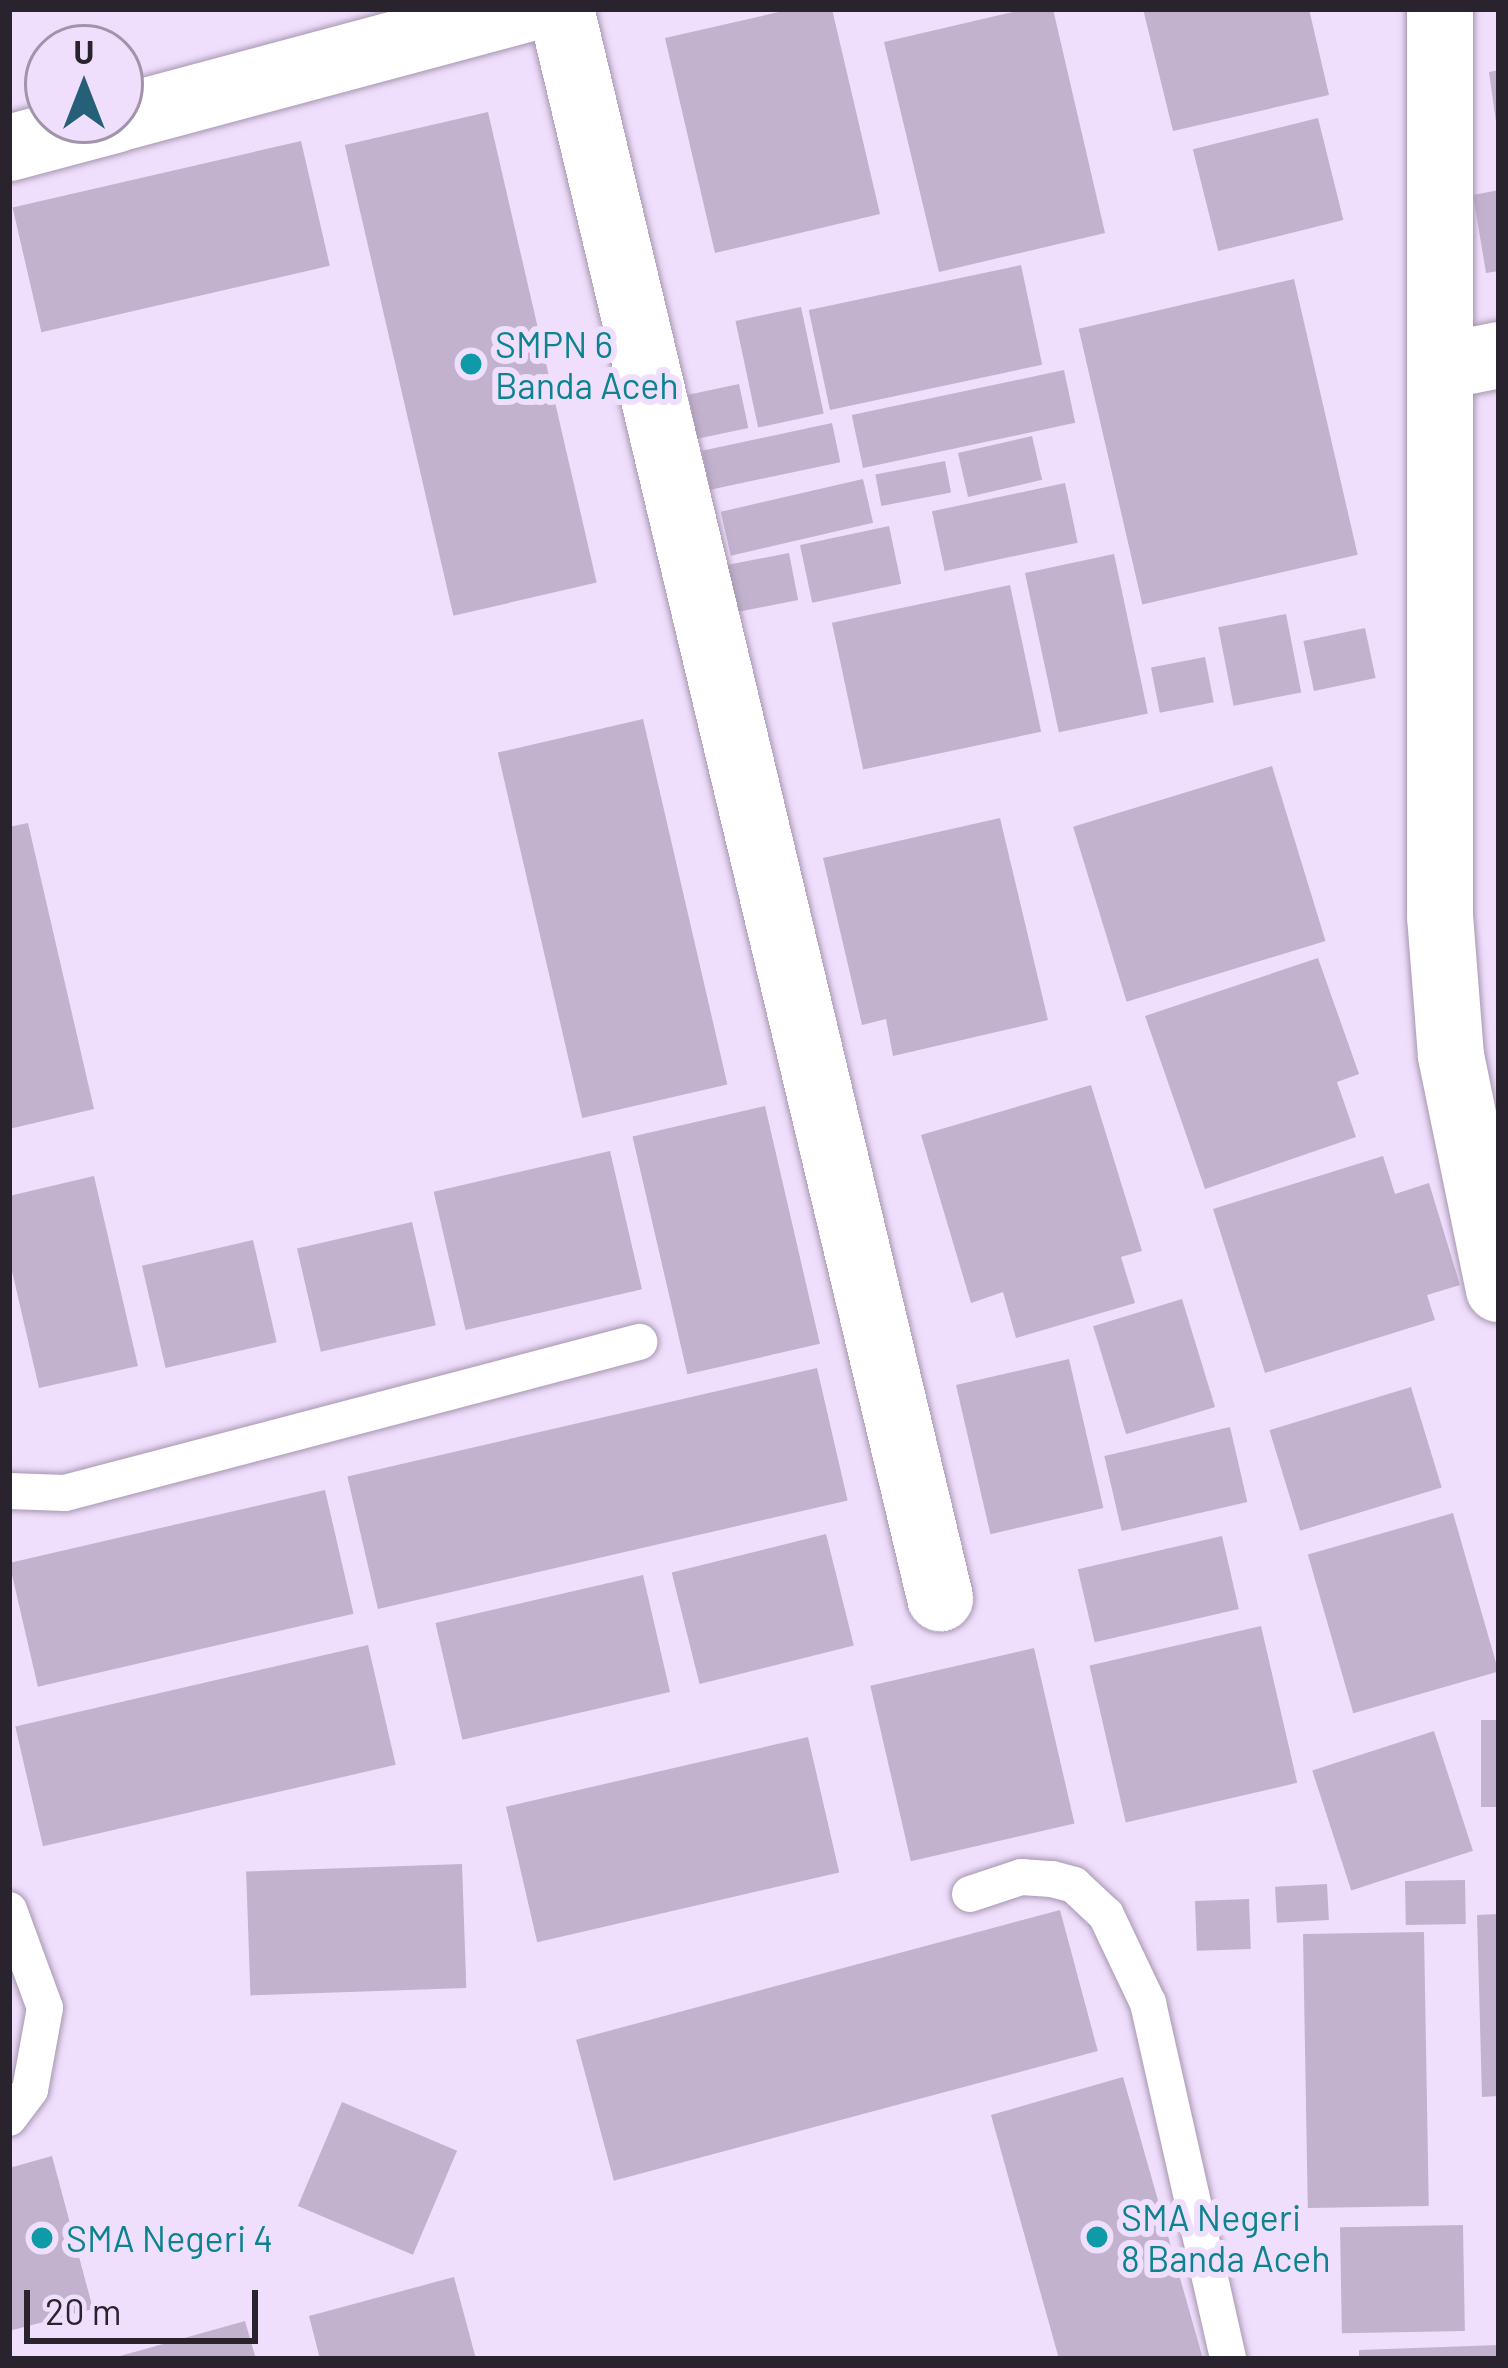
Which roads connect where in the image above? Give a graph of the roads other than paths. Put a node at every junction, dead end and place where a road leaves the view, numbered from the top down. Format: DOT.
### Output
graph roads {
  1 [pos="527,9"];
  2 [pos="561,9"];
  3 [pos="1441,9"];
  4 [pos="144,112"];
  5 [pos="1472,361"];
  6 [pos="1475,1052"];
  7 [pos="1499,1288"];
  8 [pos="639,1342"];
  9 [pos="9,1490"];
  10 [pos="940,1598"];
  11 [pos="970,1894"];
  12 [pos="9,1910"];
  13 [pos="9,2117"];
  14 [pos="1228,2359"];
  1 -- 4 [label="street"];
  2 -- 10 [label="street"];
  3 -- 5 [label="street"];
  5 -- 6 [label="street"];
  6 -- 7 [label="street"];
  8 -- 9 [label="lane"];
  11 -- 14 [label="lane"];
  12 -- 13 [label="lane"];
}
